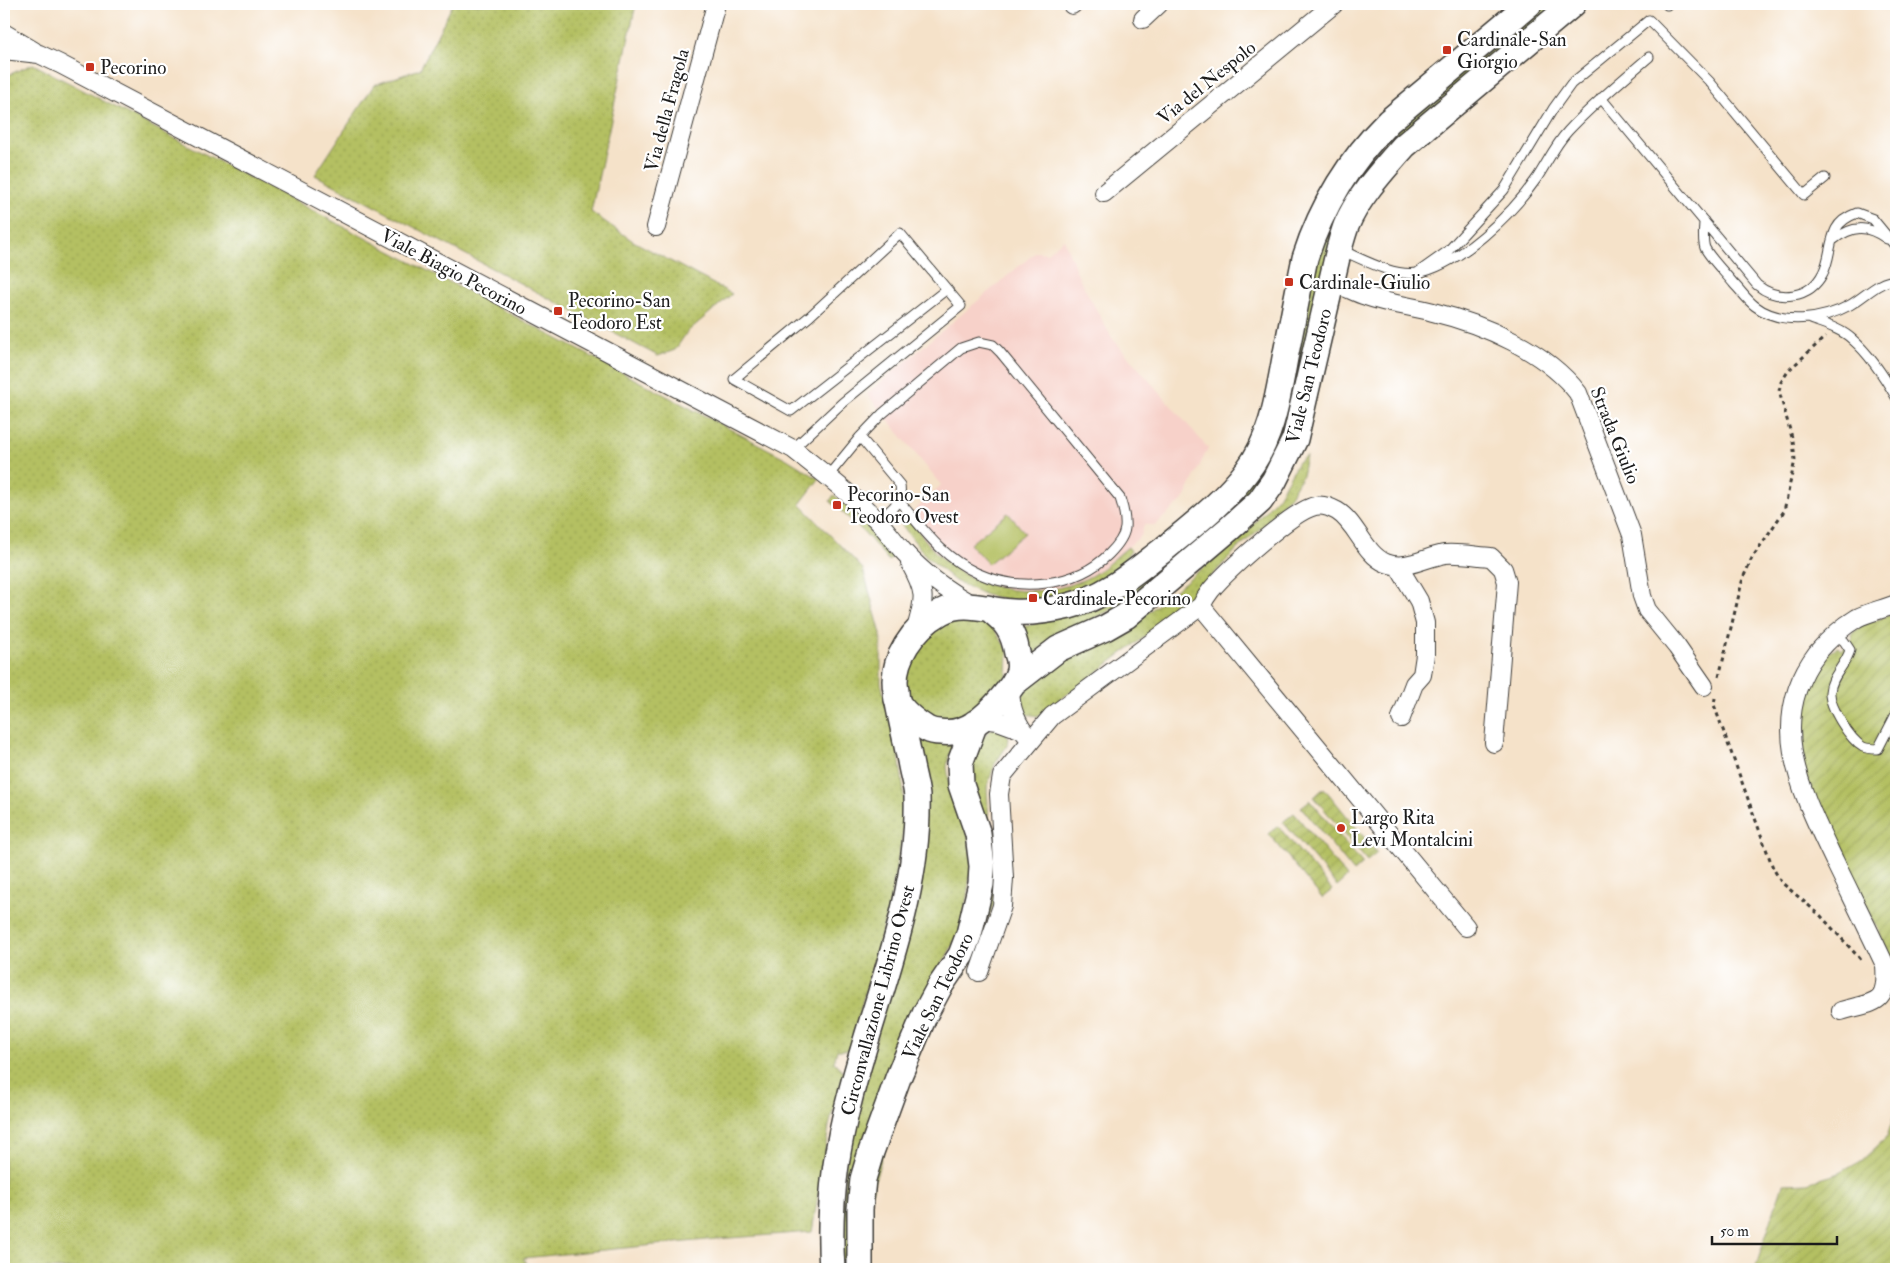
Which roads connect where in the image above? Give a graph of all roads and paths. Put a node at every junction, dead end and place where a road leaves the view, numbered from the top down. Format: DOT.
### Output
graph roads {
  1 [pos="716,4"];
  2 [pos="1159,4"];
  3 [pos="1334,4"];
  4 [pos="1528,4"];
  5 [pos="1573,4"];
  6 [pos="1143,19"];
  7 [pos="4,33"];
  8 [pos="4,50"];
  9 [pos="39,54"];
  10 [pos="1649,57"];
  11 [pos="1602,98"];
  12 [pos="1825,178"];
  13 [pos="1104,193"];
  14 [pos="1704,221"];
  15 [pos="656,227"];
  16 [pos="1833,240"];
  17 [pos="1895,245"];
  18 [pos="1339,249"];
  19 [pos="1417,273"];
  20 [pos="1896,280"];
  21 [pos="1330,282"];
  22 [pos="947,290"];
  23 [pos="1810,318"];
  24 [pos="1833,340"];
  25 [pos="1896,397"];
  26 [pos="860,437"];
  27 [pos="793,449"];
  28 [pos="828,476"];
  29 [pos="899,501"];
  30 [pos="878,521"];
  31 [pos="904,552"];
  32 [pos="1398,566"];
  33 [pos="1896,604"];
  34 [pos="1201,606"];
  35 [pos="980,607"];
  36 [pos="914,635"];
  37 [pos="1835,635"];
  38 [pos="1012,686"];
  39 [pos="1713,687"];
  40 [pos="898,703"];
  41 [pos="1896,714"];
  42 [pos="1401,718"];
  43 [pos="978,721"];
  44 [pos="1026,735"];
  45 [pos="1494,743"];
  46 [pos="1466,927"];
  47 [pos="979,972"];
  48 [pos="1886,986"];
  49 [pos="1841,1011"];
  50 [pos="832,1269"];
  51 [pos="860,1269"];
  1 -- 15 [label="street, Via della Fragola"];
  2 -- 6 [label="street"];
  3 -- 13 [label="street, Via del Nespolo"];
  4 -- 35 [label="main road"];
  5 -- 18 [label="main road, Viale San Teodoro"];
  7 -- 9 [label="street"];
  8 -- 9 [label="street, Viale Biagio Pecorino"];
  9 -- 27 [label="street, Viale Biagio Pecorino"];
  10 -- 11 [label="lane"];
  11 -- 14 [label="lane"];
  11 -- 19 [label="lane"];
  12 -- 19 [label="lane"];
  14 -- 16 [label="lane"];
  14 -- 23 [label="lane"];
  16 -- 17 [label="lane"];
  16 -- 17 [label="lane"];
  18 -- 19 [label="lane"];
  18 -- 21 [label="main road, Viale San Teodoro"];
  20 -- 23 [label="lane"];
  21 -- 38 [label="main road, Viale San Teodoro"];
  21 -- 39 [label="street, Strada Giulio"];
  22 -- 22 [label="lane"];
  22 -- 27 [label="lane"];
  23 -- 25 [label="lane"];
  24 -- 39 [label="path"];
  26 -- 28 [label="lane"];
  26 -- 29 [label="lane"];
  26 -- 29 [label="lane"];
  27 -- 28 [label="street, Viale Biagio Pecorino"];
  28 -- 30 [label="street, Viale Biagio Pecorino"];
  29 -- 30 [label="lane"];
  30 -- 31 [label="street, Viale Biagio Pecorino"];
  31 -- 35 [label="street"];
  31 -- 36 [label="street"];
  32 -- 34 [label="street"];
  32 -- 42 [label="street"];
  32 -- 45 [label="street"];
  33 -- 37 [label="street"];
  34 -- 44 [label="street"];
  34 -- 46 [label="street"];
  35 -- 36 [label="main road"];
  35 -- 38 [label="main road"];
  36 -- 40 [label="main road"];
  37 -- 41 [label="lane"];
  37 -- 48 [label="street"];
  38 -- 43 [label="main road"];
  38 -- 44 [label="street"];
  39 -- 48 [label="path"];
  40 -- 43 [label="main road"];
  40 -- 50 [label="main road, Circonvallazione Librino Ovest"];
  43 -- 44 [label="street"];
  43 -- 51 [label="main road, Viale San Teodoro"];
  44 -- 47 [label="street"];
  48 -- 49 [label="street"];
}
